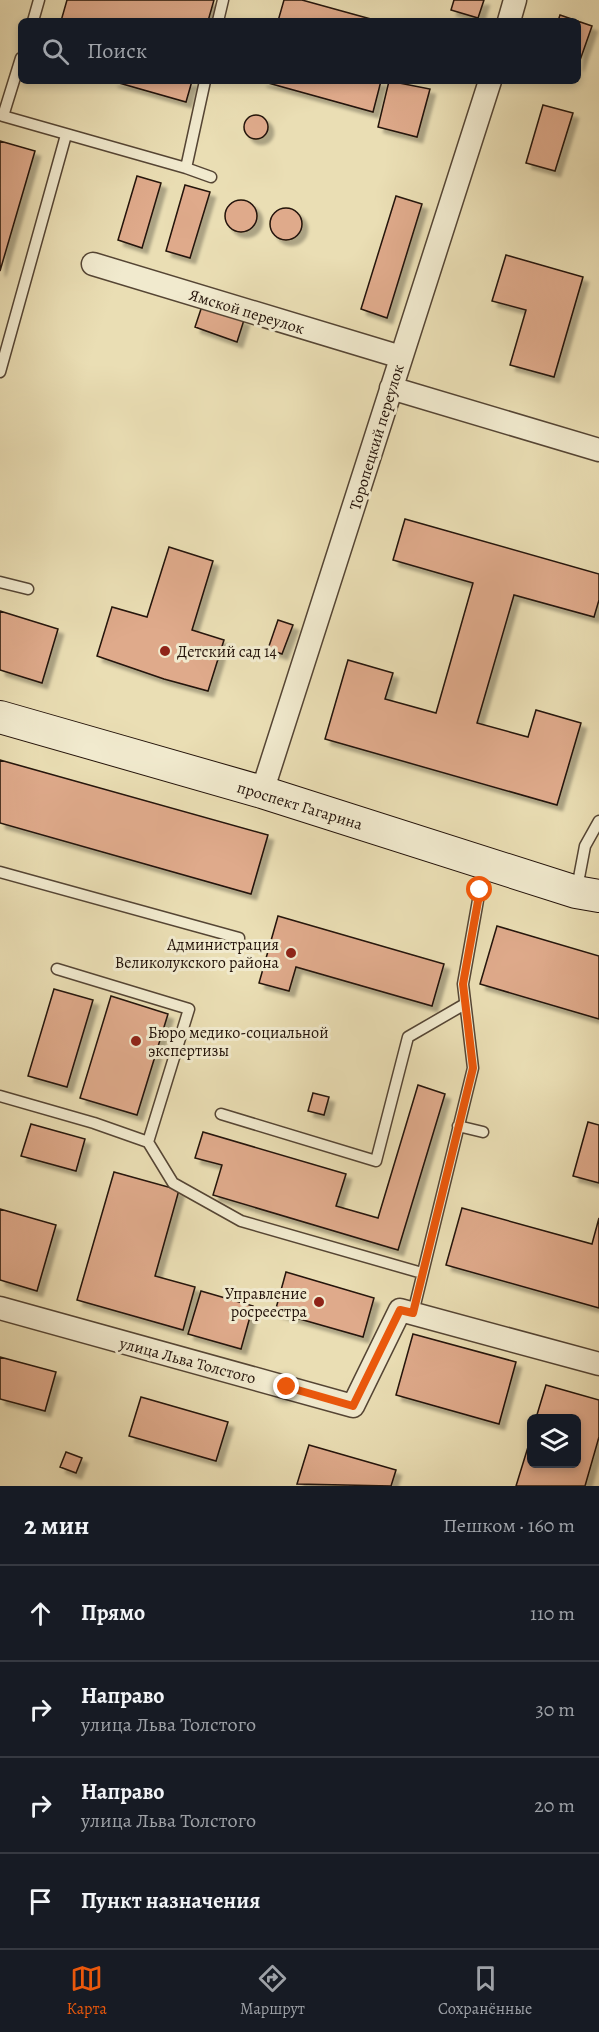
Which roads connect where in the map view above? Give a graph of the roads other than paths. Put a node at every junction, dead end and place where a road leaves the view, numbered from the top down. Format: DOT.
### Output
graph roads {
  1 [pos="39,0"];
  2 [pos="223,0"];
  3 [pos="515,0"];
  4 [pos="34,18"];
  5 [pos="219,18"];
  6 [pos="509,18"];
  7 [pos="18,68"];
  8 [pos="0,82"];
  9 [pos="204,84"];
  10 [pos="489,84"];
  11 [pos="13,86"];
  12 [pos="66,135"];
  13 [pos="186,168"];
  14 [pos="211,177"];
  15 [pos="93,264"];
  16 [pos="401,357"];
  17 [pos="0,372"];
  18 [pos="391,388"];
  19 [pos="599,450"];
  20 [pos="0,582"];
  21 [pos="28,589"];
  22 [pos="0,717"];
  23 [pos="262,792"];
  24 [pos="599,821"];
  25 [pos="0,872"];
  26 [pos="480,890"];
  27 [pos="587,894"];
  28 [pos="239,938"];
  29 [pos="57,969"];
  30 [pos="465,1004"];
  31 [pos="0,1096"];
  32 [pos="221,1114"];
  33 [pos="458,1126"];
  34 [pos="483,1132"];
  35 [pos="148,1142"];
  36 [pos="422,1273"];
  37 [pos="0,1308"];
  38 [pos="413,1313"];
  39 [pos="599,1364"];
  1 -- 4 [label="lane"];
  2 -- 5 [label="lane"];
  3 -- 6 [label="street"];
  7 -- 11 [label="lane"];
  8 -- 11 [label="lane"];
  9 -- 13 [label="lane"];
  10 -- 16 [label="street, Торопецкий переулок"];
  11 -- 12 [label="lane"];
  12 -- 13 [label="lane"];
  12 -- 17 [label="lane"];
  13 -- 14 [label="lane"];
  15 -- 16 [label="street, Ямской переулок"];
  16 -- 18 [label="street, Торопецкий переулок"];
  18 -- 19 [label="street"];
  18 -- 23 [label="street, Торопецкий переулок"];
  20 -- 21 [label="lane"];
  22 -- 23 [label="main road, проспект Гагарина"];
  23 -- 27 [label="main road, проспект Гагарина"];
  24 -- 27 [label="lane"];
  25 -- 28 [label="lane"];
  26 -- 30 [label="lane"];
  29 -- 35 [label="lane"];
  30 -- 32 [label="lane"];
  30 -- 33 [label="lane"];
  31 -- 35 [label="lane"];
  33 -- 34 [label="lane"];
  33 -- 36 [label="lane"];
  35 -- 36 [label="lane"];
  36 -- 38 [label="lane"];
  37 -- 38 [label="street, улица Льва Толстого"];
  38 -- 39 [label="street"];
}
